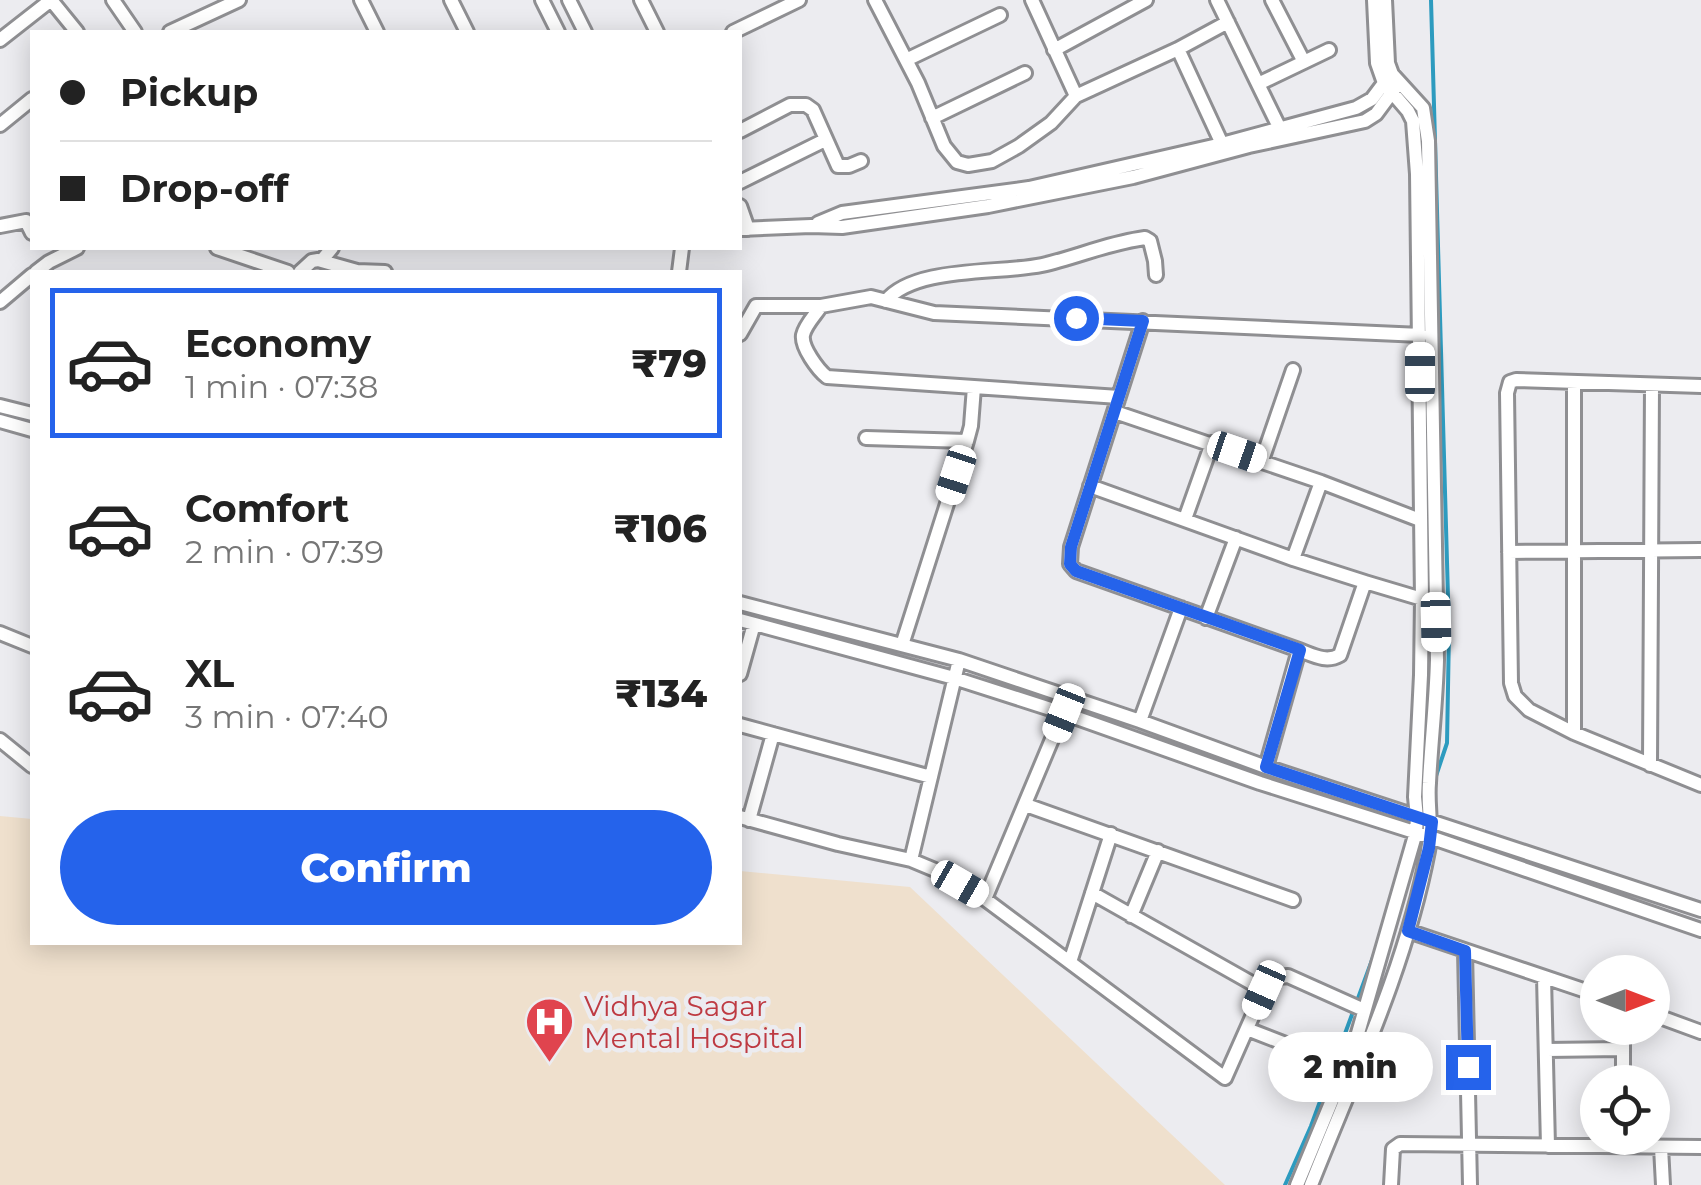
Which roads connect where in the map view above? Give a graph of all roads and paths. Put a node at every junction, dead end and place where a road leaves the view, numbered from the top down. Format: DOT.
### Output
graph roads {
  1 [pos="51,0"];
  2 [pos="112,0"];
  3 [pos="239,0"];
  4 [pos="361,0"];
  5 [pos="451,0"];
  6 [pos="542,0"];
  7 [pos="568,0"];
  8 [pos="640,0"];
  9 [pos="799,0"];
  10 [pos="875,0"];
  11 [pos="1032,0"];
  12 [pos="1146,0"];
  13 [pos="1217,0"];
  14 [pos="1272,0"];
  15 [pos="1374,0"];
  16 [pos="1385,0"];
  17 [pos="1000,15"];
  18 [pos="1228,22"];
  19 [pos="75,30"];
  20 [pos="134,30"];
  21 [pos="174,30"];
  22 [pos="376,30"];
  23 [pos="467,30"];
  24 [pos="557,30"];
  25 [pos="584,30"];
  26 [pos="656,30"];
  27 [pos="737,30"];
  28 [pos="0,40"];
  29 [pos="1178,49"];
  30 [pos="1054,50"];
  31 [pos="1329,50"];
  32 [pos="906,60"];
  33 [pos="1304,62"];
  34 [pos="1026,73"];
  35 [pos="1392,83"];
  36 [pos="1258,84"];
  37 [pos="1076,96"];
  38 [pos="30,101"];
  39 [pos="932,118"];
  40 [pos="0,126"];
  41 [pos="1279,127"];
  42 [pos="742,130"];
  43 [pos="826,140"];
  44 [pos="1222,144"];
  45 [pos="861,160"];
  46 [pos="742,181"];
  47 [pos="0,226"];
  48 [pos="811,226"];
  49 [pos="30,229"];
  50 [pos="744,229"];
  51 [pos="42,250"];
  52 [pos="73,250"];
  53 [pos="223,250"];
  54 [pos="330,250"];
  55 [pos="322,260"];
  56 [pos="49,262"];
  57 [pos="39,270"];
  58 [pos="282,270"];
  59 [pos="302,270"];
  60 [pos="351,270"];
  61 [pos="1156,275"];
  62 [pos="30,277"];
  63 [pos="886,301"];
  64 [pos="0,302"];
  65 [pos="742,305"];
  66 [pos="756,306"];
  67 [pos="821,306"];
  68 [pos="1143,321"];
  69 [pos="742,330"];
  70 [pos="1421,335"];
  71 [pos="1293,370"];
  72 [pos="1574,382"];
  73 [pos="1652,385"];
  74 [pos="1701,386"];
  75 [pos="974,387"];
  76 [pos="1119,397"];
  77 [pos="0,406"];
  78 [pos="1115,412"];
  79 [pos="30,414"];
  80 [pos="0,422"];
  81 [pos="30,430"];
  82 [pos="866,438"];
  83 [pos="967,441"];
  84 [pos="1212,443"];
  85 [pos="1262,460"];
  86 [pos="1321,482"];
  87 [pos="1090,486"];
  88 [pos="1185,519"];
  89 [pos="1420,520"];
  90 [pos="1236,538"];
  91 [pos="1701,550"];
  92 [pos="1651,551"];
  93 [pos="1509,552"];
  94 [pos="1573,552"];
  95 [pos="1292,560"];
  96 [pos="1365,582"];
  97 [pos="1422,599"];
  98 [pos="742,604"];
  99 [pos="1181,608"];
  100 [pos="1206,618"];
  101 [pos="747,622"];
  102 [pos="0,632"];
  103 [pos="30,645"];
  104 [pos="902,646"];
  105 [pos="1300,650"];
  106 [pos="742,659"];
  107 [pos="959,660"];
  108 [pos="954,678"];
  109 [pos="1064,713"];
  110 [pos="1140,721"];
  111 [pos="742,726"];
  112 [pos="1574,733"];
  113 [pos="772,734"];
  114 [pos="0,740"];
  115 [pos="30,764"];
  116 [pos="1650,765"];
  117 [pos="1266,767"];
  118 [pos="931,777"];
  119 [pos="1701,785"];
  120 [pos="1026,805"];
  121 [pos="744,819"];
  122 [pos="1424,827"];
  123 [pos="1112,834"];
  124 [pos="1158,851"];
  125 [pos="911,860"];
  126 [pos="1092,893"];
  127 [pos="985,899"];
  128 [pos="1293,900"];
  129 [pos="1701,910"];
  130 [pos="1132,916"];
  131 [pos="1701,930"];
  132 [pos="1408,931"];
  133 [pos="1465,951"];
  134 [pos="1070,962"];
  135 [pos="1544,977"];
  136 [pos="1580,989"];
  137 [pos="1264,990"];
  138 [pos="1364,1010"];
  139 [pos="1670,1021"];
  140 [pos="1247,1029"];
  141 [pos="1701,1032"];
  142 [pos="1622,1045"];
  143 [pos="1622,1049"];
  144 [pos="1546,1050"];
  145 [pos="1622,1065"];
  146 [pos="1345,1068"];
  147 [pos="1470,1144"];
  148 [pos="1580,1144"];
  149 [pos="1548,1146"];
  150 [pos="1701,1147"];
  151 [pos="1670,1148"];
  152 [pos="1661,1155"];
  153 [pos="1297,1185"];
  154 [pos="1311,1185"];
  155 [pos="1391,1185"];
  156 [pos="1470,1185"];
  157 [pos="1663,1185"];
  1 -- 19 [label="street"];
  1 -- 28 [label="street"];
  2 -- 20 [label="street"];
  3 -- 21 [label="street"];
  4 -- 22 [label="street"];
  5 -- 23 [label="street"];
  6 -- 24 [label="street"];
  7 -- 25 [label="street"];
  8 -- 26 [label="street"];
  9 -- 27 [label="street"];
  10 -- 32 [label="street"];
  11 -- 30 [label="street"];
  12 -- 30 [label="street"];
  13 -- 18 [label="street"];
  14 -- 33 [label="street"];
  15 -- 35 [label="street"];
  16 -- 35 [label="street"];
  17 -- 32 [label="street"];
  18 -- 29 [label="street"];
  18 -- 36 [label="street"];
  29 -- 37 [label="street"];
  29 -- 44 [label="street"];
  30 -- 37 [label="street"];
  31 -- 33 [label="street"];
  32 -- 39 [label="street"];
  33 -- 36 [label="street"];
  34 -- 39 [label="street"];
  35 -- 41 [label="street"];
  35 -- 48 [label="street"];
  35 -- 70 [label="street"];
  35 -- 122 [label="street"];
  36 -- 41 [label="street"];
  37 -- 39 [label="street"];
  38 -- 40 [label="street"];
  41 -- 44 [label="street"];
  42 -- 43 [label="street"];
  43 -- 45 [label="street"];
  43 -- 46 [label="street"];
  44 -- 48 [label="street"];
  47 -- 49 [label="street"];
  48 -- 50 [label="street"];
  51 -- 56 [label="street"];
  52 -- 56 [label="street"];
  53 -- 58 [label="street"];
  54 -- 55 [label="street"];
  55 -- 59 [label="street"];
  55 -- 60 [label="street"];
  56 -- 57 [label="street"];
  61 -- 63 [label="street"];
  62 -- 64 [label="street"];
  63 -- 67 [label="street"];
  63 -- 68 [label="street"];
  65 -- 66 [label="street"];
  66 -- 67 [label="street"];
  66 -- 69 [label="street"];
  67 -- 75 [label="street"];
  68 -- 70 [label="street"];
  68 -- 76 [label="street"];
  70 -- 89 [label="street"];
  71 -- 85 [label="street"];
  72 -- 73 [label="street"];
  72 -- 93 [label="street"];
  72 -- 94 [label="street"];
  73 -- 74 [label="street"];
  73 -- 92 [label="street"];
  75 -- 76 [label="street"];
  75 -- 83 [label="street"];
  76 -- 78 [label="street"];
  77 -- 79 [label="street"];
  78 -- 84 [label="street"];
  78 -- 87 [label="street"];
  80 -- 81 [label="street"];
  82 -- 83 [label="street"];
  83 -- 104 [label="street"];
  84 -- 85 [label="street"];
  84 -- 88 [label="street"];
  85 -- 86 [label="street"];
  86 -- 89 [label="street"];
  86 -- 95 [label="street"];
  87 -- 88 [label="street"];
  87 -- 99 [label="street"];
  88 -- 90 [label="street"];
  89 -- 97 [label="street"];
  90 -- 95 [label="street"];
  90 -- 100 [label="street"];
  91 -- 92 [label="street"];
  92 -- 94 [label="street"];
  92 -- 116 [label="street"];
  93 -- 94 [label="street"];
  93 -- 112 [label="street"];
  94 -- 112 [label="street"];
  95 -- 96 [label="street"];
  96 -- 97 [label="street"];
  96 -- 105 [label="street"];
  97 -- 122 [label="street"];
  98 -- 104 [label="street"];
  99 -- 100 [label="street"];
  99 -- 110 [label="street"];
  100 -- 105 [label="street"];
  101 -- 106 [label="street"];
  101 -- 108 [label="street"];
  102 -- 103 [label="street"];
  104 -- 107 [label="street"];
  105 -- 117 [label="street"];
  107 -- 108 [label="street"];
  107 -- 110 [label="street"];
  108 -- 109 [label="street"];
  108 -- 118 [label="street"];
  109 -- 120 [label="street"];
  109 -- 122 [label="street"];
  110 -- 117 [label="street"];
  111 -- 113 [label="street"];
  112 -- 116 [label="street"];
  113 -- 118 [label="street"];
  113 -- 121 [label="street"];
  114 -- 115 [label="street"];
  116 -- 119 [label="street"];
  117 -- 122 [label="street"];
  118 -- 125 [label="street"];
  120 -- 123 [label="street"];
  120 -- 127 [label="street"];
  121 -- 125 [label="street"];
  122 -- 129 [label="street"];
  122 -- 131 [label="street"];
  122 -- 132 [label="street"];
  122 -- 138 [label="street"];
  123 -- 124 [label="street"];
  123 -- 126 [label="street"];
  124 -- 128 [label="street"];
  124 -- 130 [label="street"];
  125 -- 127 [label="street"];
  126 -- 130 [label="street"];
  126 -- 134 [label="street"];
  127 -- 134 [label="street"];
  130 -- 137 [label="street"];
  132 -- 133 [label="street"];
  132 -- 154 [label="street"];
  133 -- 135 [label="street"];
  133 -- 147 [label="street"];
  134 -- 140 [label="street"];
  135 -- 136 [label="street"];
  135 -- 144 [label="street"];
  137 -- 138 [label="street"];
  137 -- 140 [label="street"];
  138 -- 146 [label="street"];
  139 -- 141 [label="street"];
  140 -- 146 [label="street"];
  142 -- 143 [label="street"];
  143 -- 144 [label="street"];
  143 -- 145 [label="street"];
  144 -- 149 [label="street"];
  146 -- 153 [label="street"];
  147 -- 149 [label="street"];
  147 -- 155 [label="street"];
  147 -- 156 [label="street"];
  148 -- 149 [label="street"];
  150 -- 151 [label="street"];
  152 -- 157 [label="street"];
}
